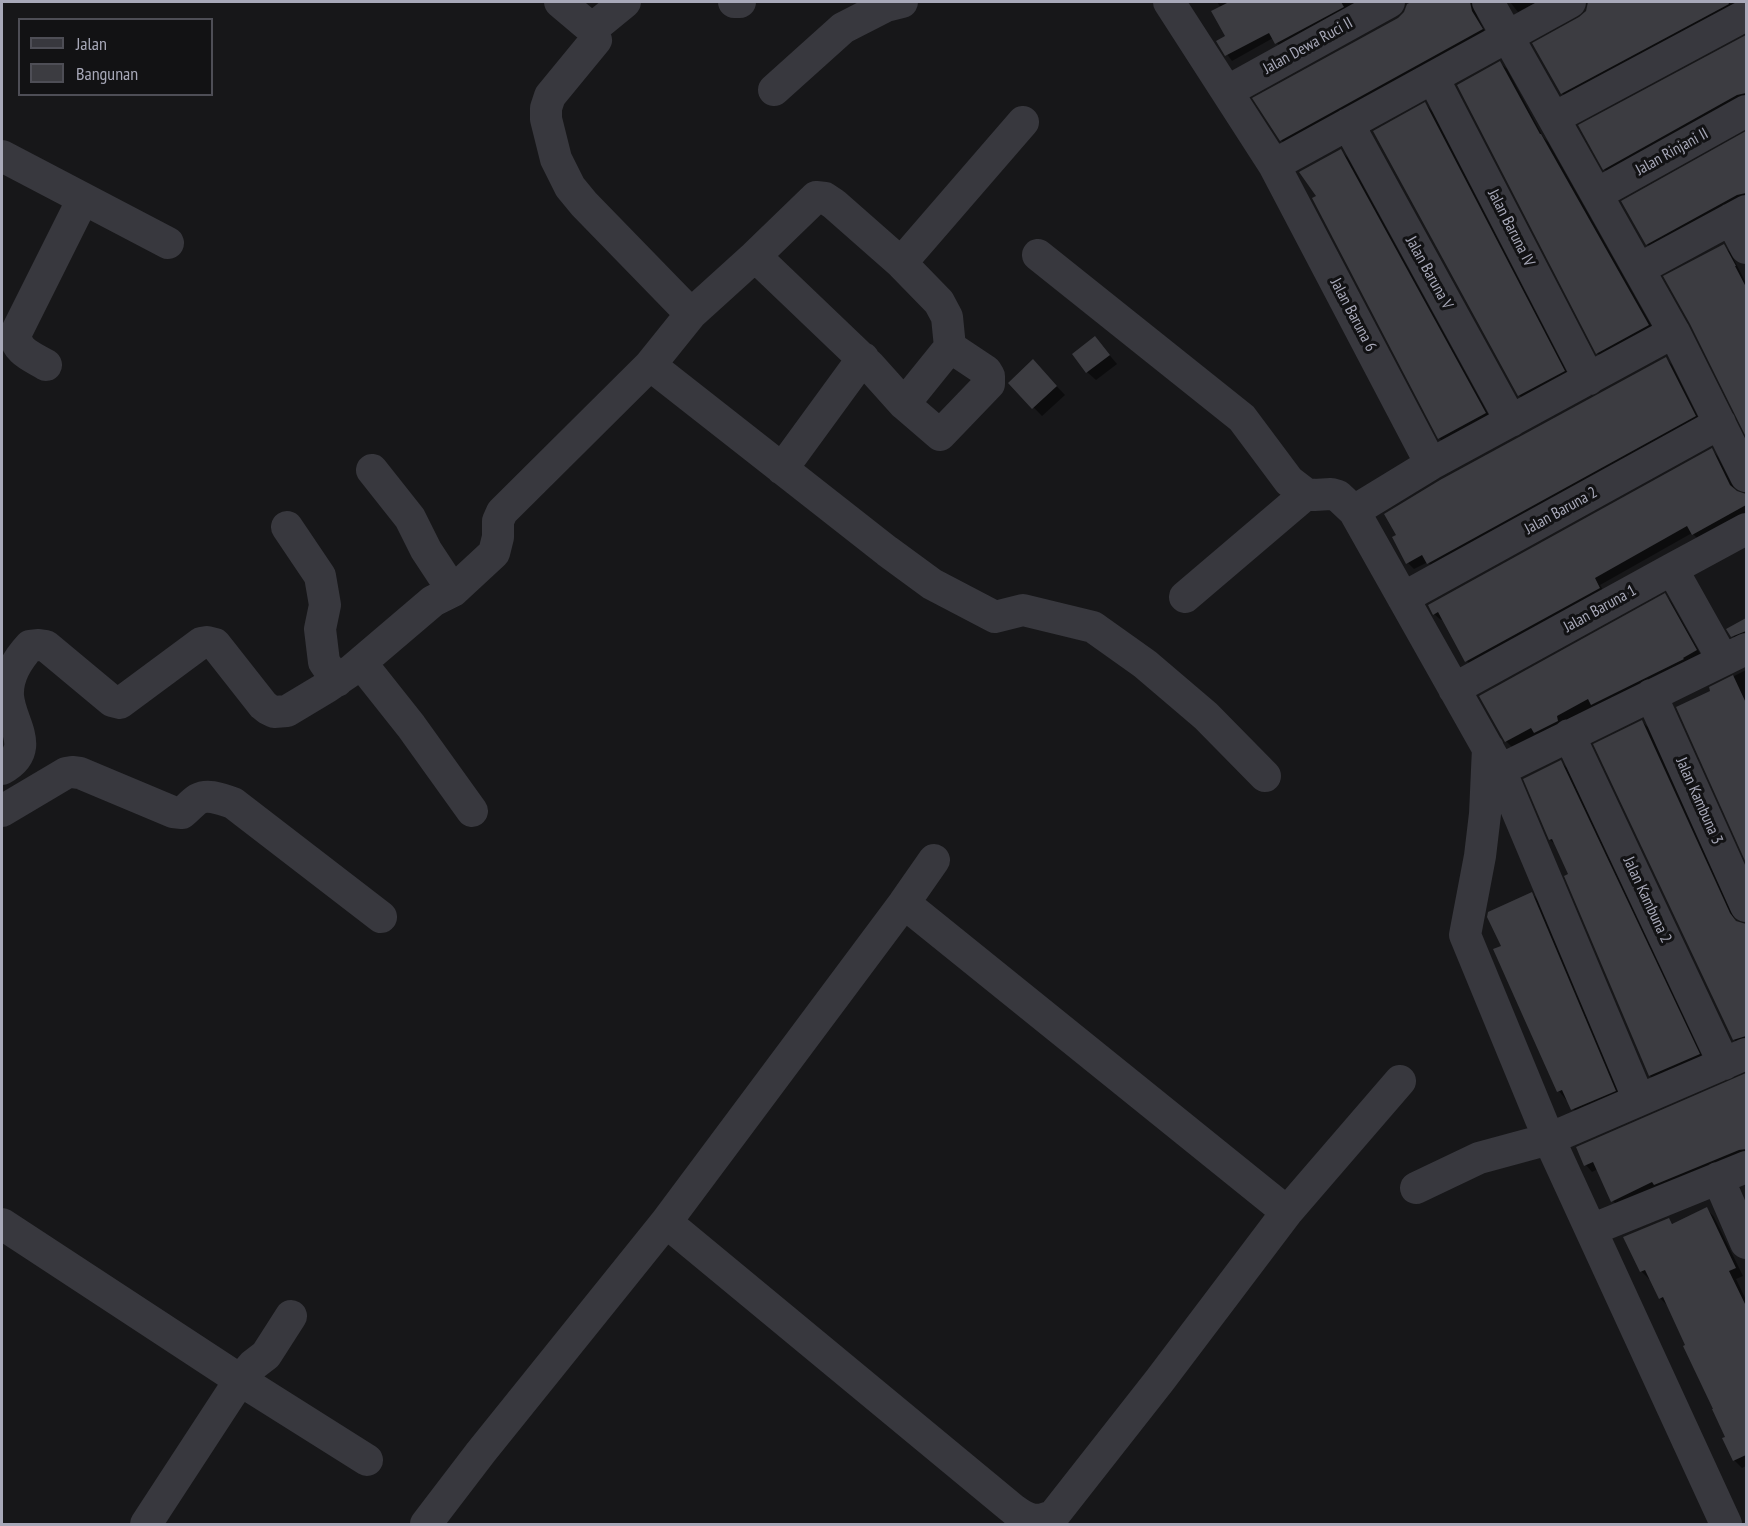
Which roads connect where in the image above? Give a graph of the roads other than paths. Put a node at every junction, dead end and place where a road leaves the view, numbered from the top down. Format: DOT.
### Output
graph roads {
  1 [pos="560,2"];
  2 [pos="625,2"];
  3 [pos="734,2"];
  4 [pos="740,2"];
  5 [pos="902,2"];
  6 [pos="1389,2"];
  7 [pos="1488,2"];
  8 [pos="1569,2"];
  9 [pos="1176,4"];
  10 [pos="1746,15"];
  11 [pos="592,29"];
  12 [pos="1508,36"];
  13 [pos="1433,78"];
  14 [pos="774,90"];
  15 [pos="1227,91"];
  16 [pos="1746,111"];
  17 [pos="1554,118"];
  18 [pos="1023,122"];
  19 [pos="1348,124"];
  20 [pos="2,156"];
  21 [pos="1274,165"];
  22 [pos="1597,194"];
  23 [pos="83,199"];
  24 [pos="1739,215"];
  25 [pos="168,243"];
  26 [pos="1746,248"];
  27 [pos="1038,255"];
  28 [pos="755,256"];
  29 [pos="901,262"];
  30 [pos="1639,269"];
  31 [pos="691,314"];
  32 [pos="1674,332"];
  33 [pos="950,347"];
  34 [pos="863,358"];
  35 [pos="46,365"];
  36 [pos="650,365"];
  37 [pos="1589,378"];
  38 [pos="904,404"];
  39 [pos="1511,421"];
  40 [pos="1720,423"];
  41 [pos="1431,464"];
  42 [pos="782,469"];
  43 [pos="372,470"];
  44 [pos="1746,476"];
  45 [pos="1306,494"];
  46 [pos="1354,511"];
  47 [pos="287,527"];
  48 [pos="1746,529"];
  49 [pos="1672,569"];
  50 [pos="453,591"];
  51 [pos="1185,597"];
  52 [pos="1403,598"];
  53 [pos="1739,658"];
  54 [pos="349,672"];
  55 [pos="1455,689"];
  56 [pos="1651,695"];
  57 [pos="1569,735"];
  58 [pos="1494,759"];
  59 [pos="2,769"];
  60 [pos="1265,776"];
  61 [pos="2,811"];
  62 [pos="472,811"];
  63 [pos="934,860"];
  64 [pos="904,903"];
  65 [pos="1746,906"];
  66 [pos="381,917"];
  67 [pos="1735,1059"];
  68 [pos="1400,1081"];
  69 [pos="1639,1100"];
  70 [pos="1549,1139"];
  71 [pos="1746,1167"];
  72 [pos="1718,1178"];
  73 [pos="1416,1188"];
  74 [pos="1287,1212"];
  75 [pos="666,1222"];
  76 [pos="2,1224"];
  77 [pos="1591,1230"];
  78 [pos="1746,1243"];
  79 [pos="291,1316"];
  80 [pos="240,1380"];
  81 [pos="367,1460"];
  82 [pos="146,1524"];
  83 [pos="426,1524"];
  84 [pos="1726,1524"];
  1 -- 11 [label="street"];
  2 -- 11 [label="street"];
  3 -- 4 [label="street"];
  5 -- 14 [label="street"];
  6 -- 15 [label="street, Jalan Dewa Ruci II"];
  7 -- 12 [label="street"];
  8 -- 12 [label="street"];
  9 -- 15 [label="street, Jalan Baruna 6"];
  10 -- 17 [label="street"];
  11 -- 31 [label="street"];
  12 -- 13 [label="street"];
  12 -- 17 [label="street"];
  13 -- 19 [label="street"];
  13 -- 37 [label="street, Jalan Baruna IV"];
  15 -- 21 [label="street, Jalan Baruna 6"];
  16 -- 22 [label="street, Jalan Rinjani II"];
  17 -- 22 [label="street"];
  18 -- 29 [label="street"];
  19 -- 21 [label="street"];
  19 -- 39 [label="street, Jalan Baruna V"];
  20 -- 23 [label="street"];
  21 -- 41 [label="street, Jalan Baruna 6"];
  22 -- 30 [label="street"];
  23 -- 25 [label="street"];
  23 -- 35 [label="street"];
  24 -- 26 [label="street"];
  24 -- 30 [label="street"];
  27 -- 45 [label="street"];
  28 -- 29 [label="street"];
  28 -- 31 [label="street"];
  28 -- 34 [label="street"];
  29 -- 33 [label="street"];
  30 -- 32 [label="street"];
  31 -- 36 [label="street"];
  32 -- 37 [label="street"];
  32 -- 40 [label="street"];
  33 -- 38 [label="street"];
  33 -- 38 [label="street"];
  34 -- 38 [label="street"];
  34 -- 42 [label="street"];
  36 -- 42 [label="street"];
  36 -- 50 [label="street"];
  37 -- 39 [label="street"];
  39 -- 41 [label="street"];
  40 -- 44 [label="street"];
  40 -- 52 [label="street, Jalan Baruna 2"];
  41 -- 46 [label="street"];
  42 -- 60 [label="street"];
  43 -- 50 [label="street"];
  45 -- 46 [label="street"];
  45 -- 51 [label="street"];
  46 -- 52 [label="street"];
  47 -- 54 [label="street"];
  48 -- 49 [label="street, Jalan Baruna 1"];
  49 -- 53 [label="street"];
  49 -- 55 [label="street, Jalan Baruna 1"];
  50 -- 54 [label="street"];
  52 -- 55 [label="street"];
  53 -- 56 [label="street"];
  54 -- 59 [label="street"];
  54 -- 62 [label="street"];
  55 -- 58 [label="street"];
  56 -- 57 [label="street"];
  56 -- 65 [label="street, Jalan Kambuna 3"];
  57 -- 58 [label="street"];
  57 -- 67 [label="street, Jalan Kambuna 2"];
  58 -- 69 [label="street"];
  58 -- 70 [label="street"];
  61 -- 66 [label="street"];
  63 -- 64 [label="street"];
  64 -- 74 [label="street"];
  64 -- 75 [label="street"];
  67 -- 69 [label="street"];
  68 -- 74 [label="street"];
  69 -- 70 [label="street"];
  70 -- 73 [label="street"];
  70 -- 77 [label="street"];
  71 -- 72 [label="street"];
  72 -- 77 [label="street"];
  72 -- 78 [label="street"];
  74 -- 75 [label="street"];
  75 -- 83 [label="street"];
  76 -- 80 [label="street"];
  77 -- 84 [label="street"];
  79 -- 80 [label="street"];
  80 -- 81 [label="street"];
  80 -- 82 [label="street"];
}
